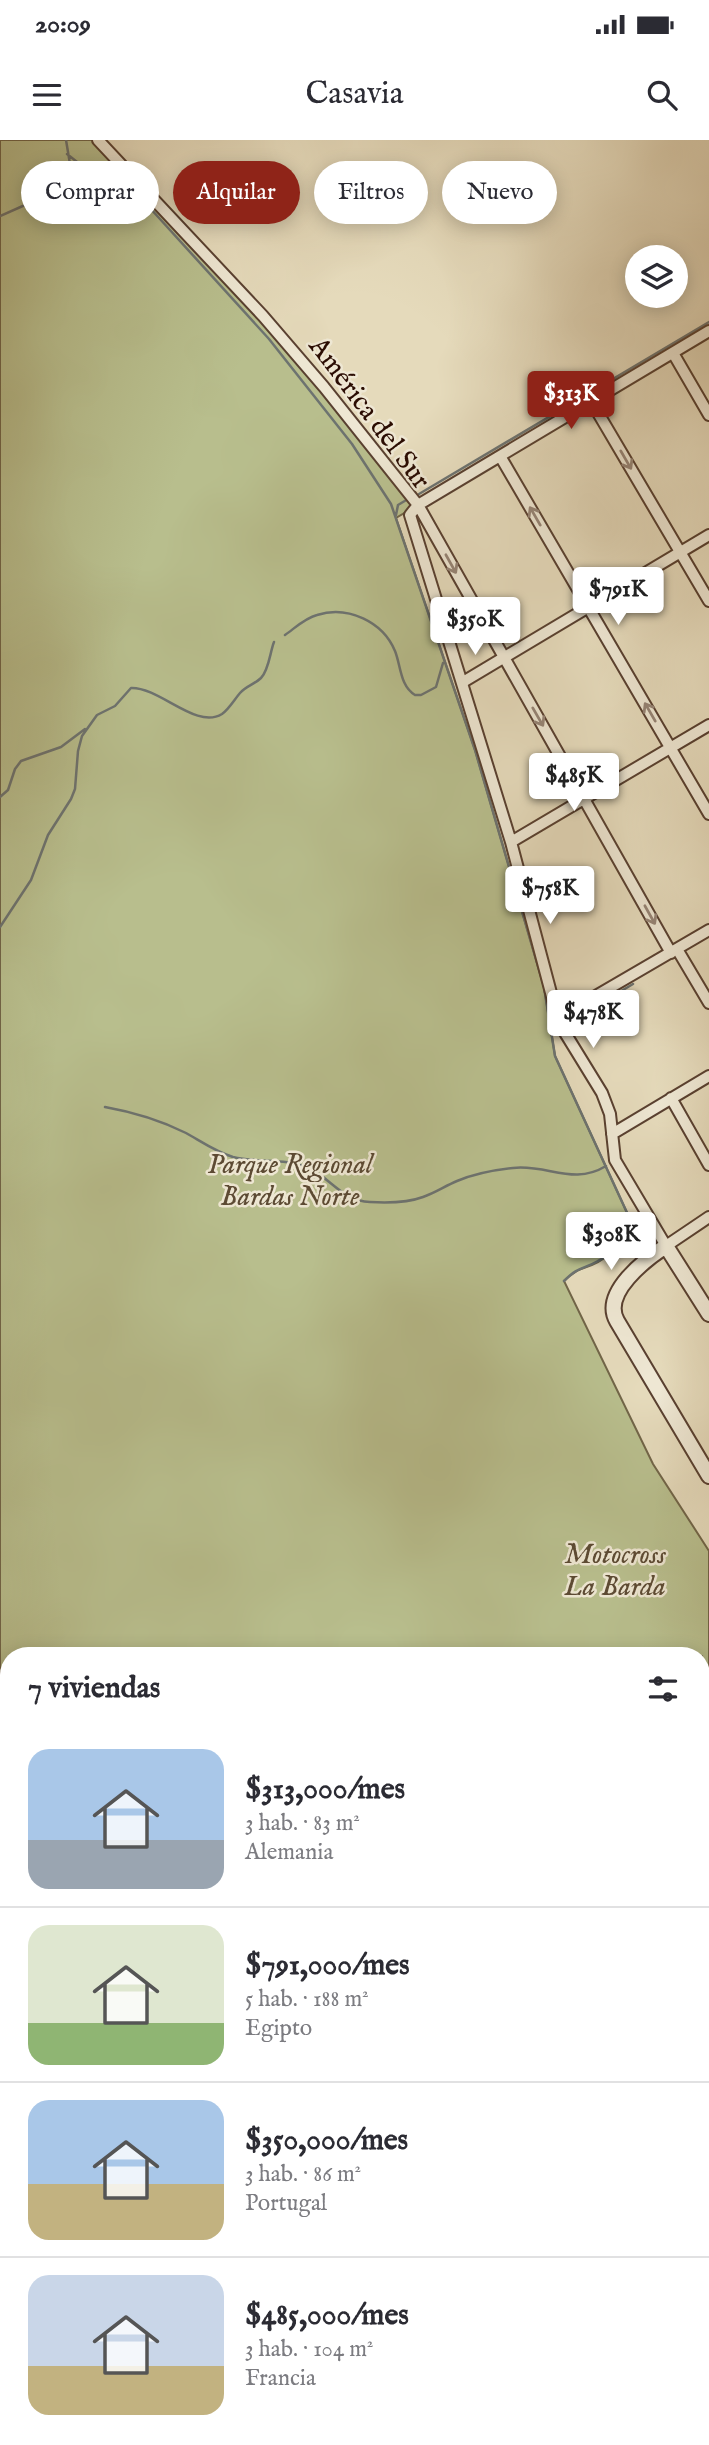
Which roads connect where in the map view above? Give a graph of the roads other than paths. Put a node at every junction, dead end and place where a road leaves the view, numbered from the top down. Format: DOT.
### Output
graph roads {
  1 [pos="98,140"];
  2 [pos="709,331"];
  3 [pos="673,353"];
  4 [pos="591,401"];
  5 [pos="709,415"];
  6 [pos="500,456"];
  7 [pos="418,505"];
  8 [pos="709,535"];
  9 [pos="680,552"];
  10 [pos="709,601"];
  11 [pos="589,607"];
  12 [pos="504,658"];
  13 [pos="463,682"];
  14 [pos="709,725"];
  15 [pos="671,748"];
  16 [pos="584,799"];
  17 [pos="709,814"];
  18 [pos="511,842"];
  19 [pos="709,930"];
  20 [pos="674,951"];
  21 [pos="709,1003"];
  22 [pos="558,1018"];
  23 [pos="709,1076"];
  24 [pos="671,1098"];
  25 [pos="612,1134"];
  26 [pos="709,1165"];
  27 [pos="709,1217"];
  28 [pos="666,1245"];
  29 [pos="709,1314"];
  30 [pos="709,1476"];
  1 -- 7 [label="street, América del Sur"];
  2 -- 3 [label="street"];
  3 -- 4 [label="street"];
  3 -- 5 [label="street"];
  4 -- 6 [label="street"];
  4 -- 9 [label="street, one-way"];
  6 -- 7 [label="street"];
  11 -- 6 [label="street, one-way"];
  7 -- 12 [label="street, one-way"];
  7 -- 13 [label="street, América del Sur"];
  8 -- 9 [label="street"];
  9 -- 10 [label="street"];
  9 -- 11 [label="street"];
  11 -- 12 [label="street"];
  15 -- 11 [label="street, one-way"];
  12 -- 13 [label="street"];
  12 -- 16 [label="street, one-way"];
  13 -- 18 [label="street, América del Sur"];
  14 -- 15 [label="street"];
  15 -- 16 [label="street"];
  15 -- 17 [label="street"];
  16 -- 18 [label="street"];
  16 -- 20 [label="street, one-way"];
  18 -- 22 [label="street, América del Sur"];
  19 -- 20 [label="street"];
  20 -- 21 [label="street"];
  20 -- 22 [label="street"];
  22 -- 25 [label="street, América del Sur"];
  23 -- 24 [label="street"];
  24 -- 25 [label="street"];
  24 -- 26 [label="street"];
  25 -- 28 [label="street, América del Sur"];
  27 -- 28 [label="street"];
  28 -- 29 [label="street, América del Sur"];
  28 -- 30 [label="street"];
}
